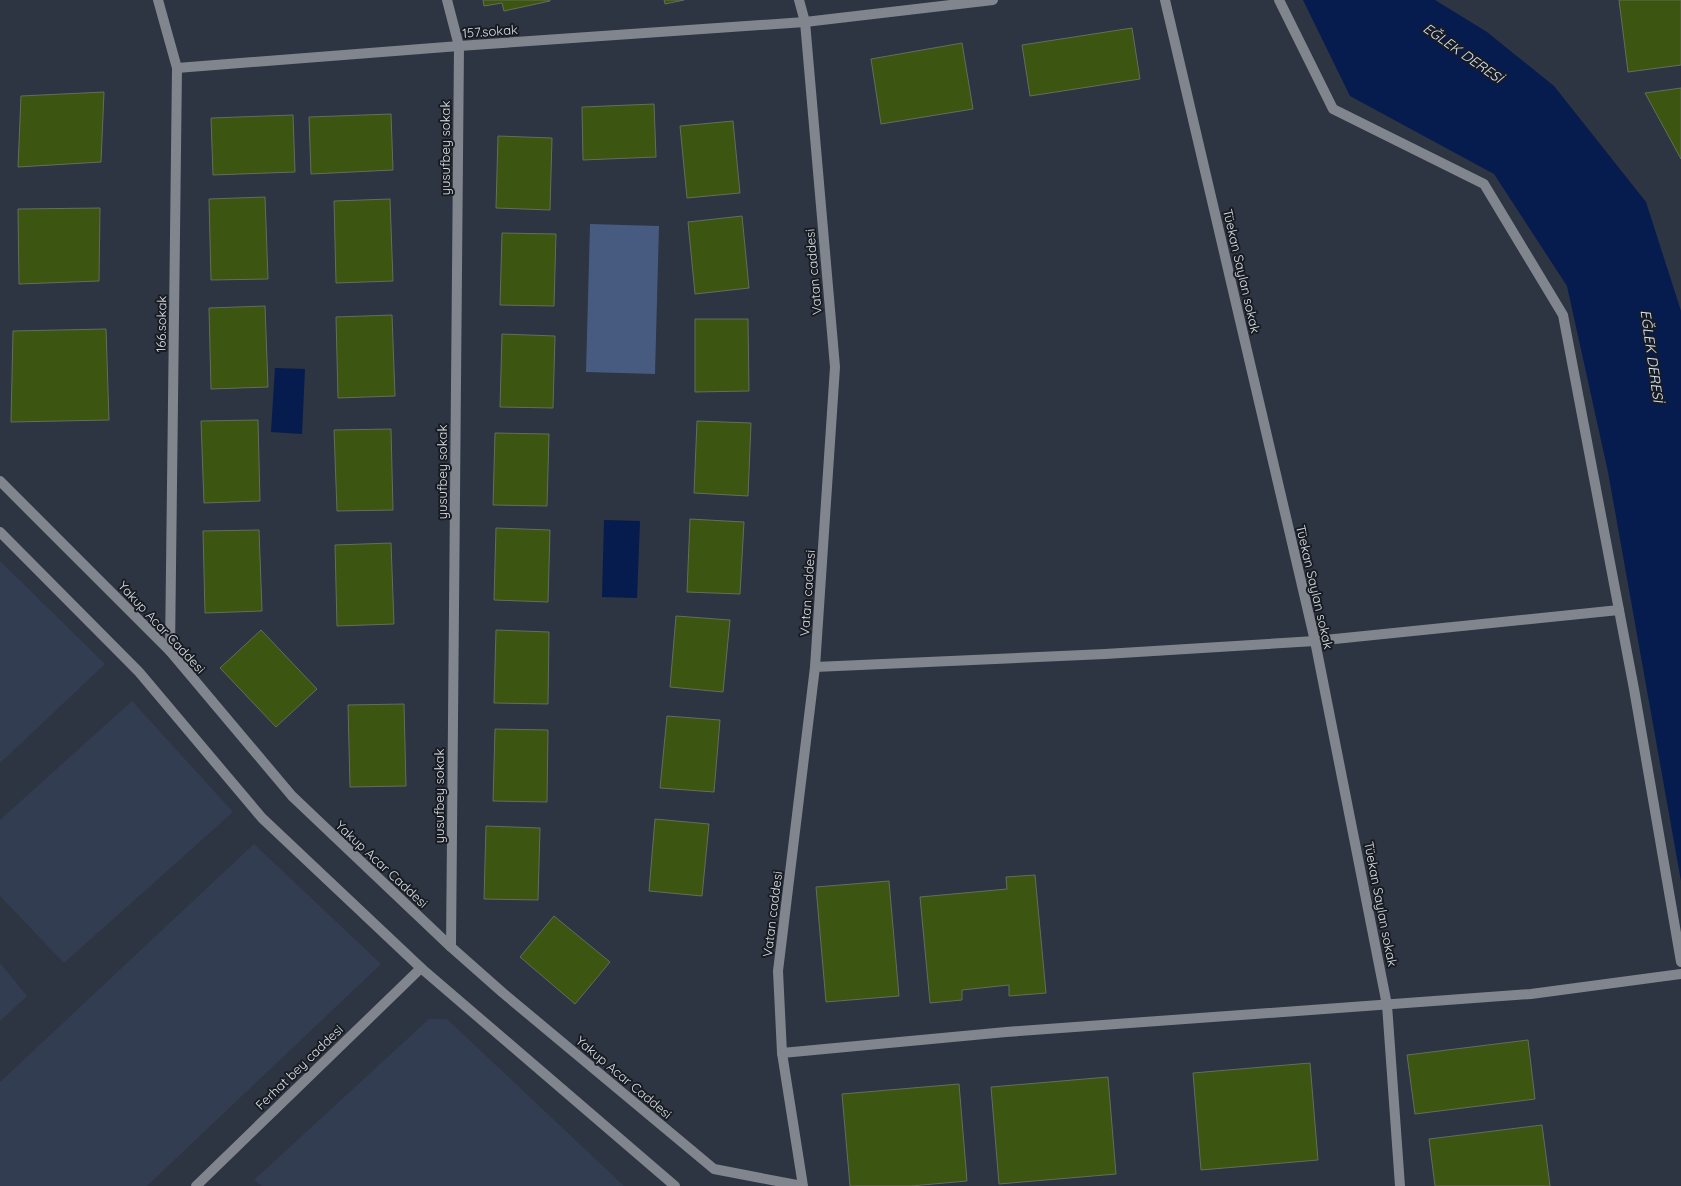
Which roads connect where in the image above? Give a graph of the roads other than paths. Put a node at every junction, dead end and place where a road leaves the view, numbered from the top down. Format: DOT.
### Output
graph roads {
  1 [pos="158,0"];
  2 [pos="447,0"];
  3 [pos="799,0"];
  4 [pos="993,0"];
  5 [pos="1165,0"];
  6 [pos="1279,0"];
  7 [pos="805,22"];
  8 [pos="459,46"];
  9 [pos="177,68"];
  10 [pos="0,481"];
  11 [pos="0,532"];
  12 [pos="1619,610"];
  13 [pos="1315,641"];
  14 [pos="170,651"];
  15 [pos="815,667"];
  16 [pos="451,946"];
  17 [pos="1681,962"];
  18 [pos="421,968"];
  19 [pos="1681,974"];
  20 [pos="1387,1005"];
  21 [pos="782,1052"];
  22 [pos="196,1186"];
  23 [pos="674,1186"];
  24 [pos="802,1186"];
  25 [pos="1400,1186"];
  1 -- 9 [label="street, 166.sokak"];
  2 -- 8 [label="street, yusufbey sokak"];
  3 -- 7 [label="street, Vatan caddesi"];
  4 -- 7 [label="street, 157.sokak"];
  5 -- 13 [label="street, Tüekan Saylan sokak"];
  6 -- 12 [label="street"];
  7 -- 8 [label="street, 157.sokak"];
  7 -- 15 [label="street, Vatan caddesi"];
  8 -- 9 [label="street, 157.sokak"];
  8 -- 16 [label="street, yusufbey sokak"];
  9 -- 14 [label="street, 166.sokak"];
  10 -- 14 [label="street, Yakup Acar Caddesi"];
  11 -- 18 [label="street"];
  12 -- 13 [label="street"];
  12 -- 17 [label="street"];
  13 -- 15 [label="street"];
  13 -- 20 [label="street, Tüekan Saylan sokak"];
  14 -- 16 [label="street, Yakup Acar Caddesi"];
  15 -- 21 [label="street, Vatan caddesi"];
  16 -- 24 [label="street, Yakup Acar Caddesi"];
  18 -- 22 [label="street, Ferhat bey caddesi"];
  18 -- 23 [label="street"];
  19 -- 20 [label="street"];
  20 -- 21 [label="street"];
  20 -- 25 [label="street, Tüekan Saylan sokak"];
  21 -- 24 [label="street, Vatan caddesi"];
}
